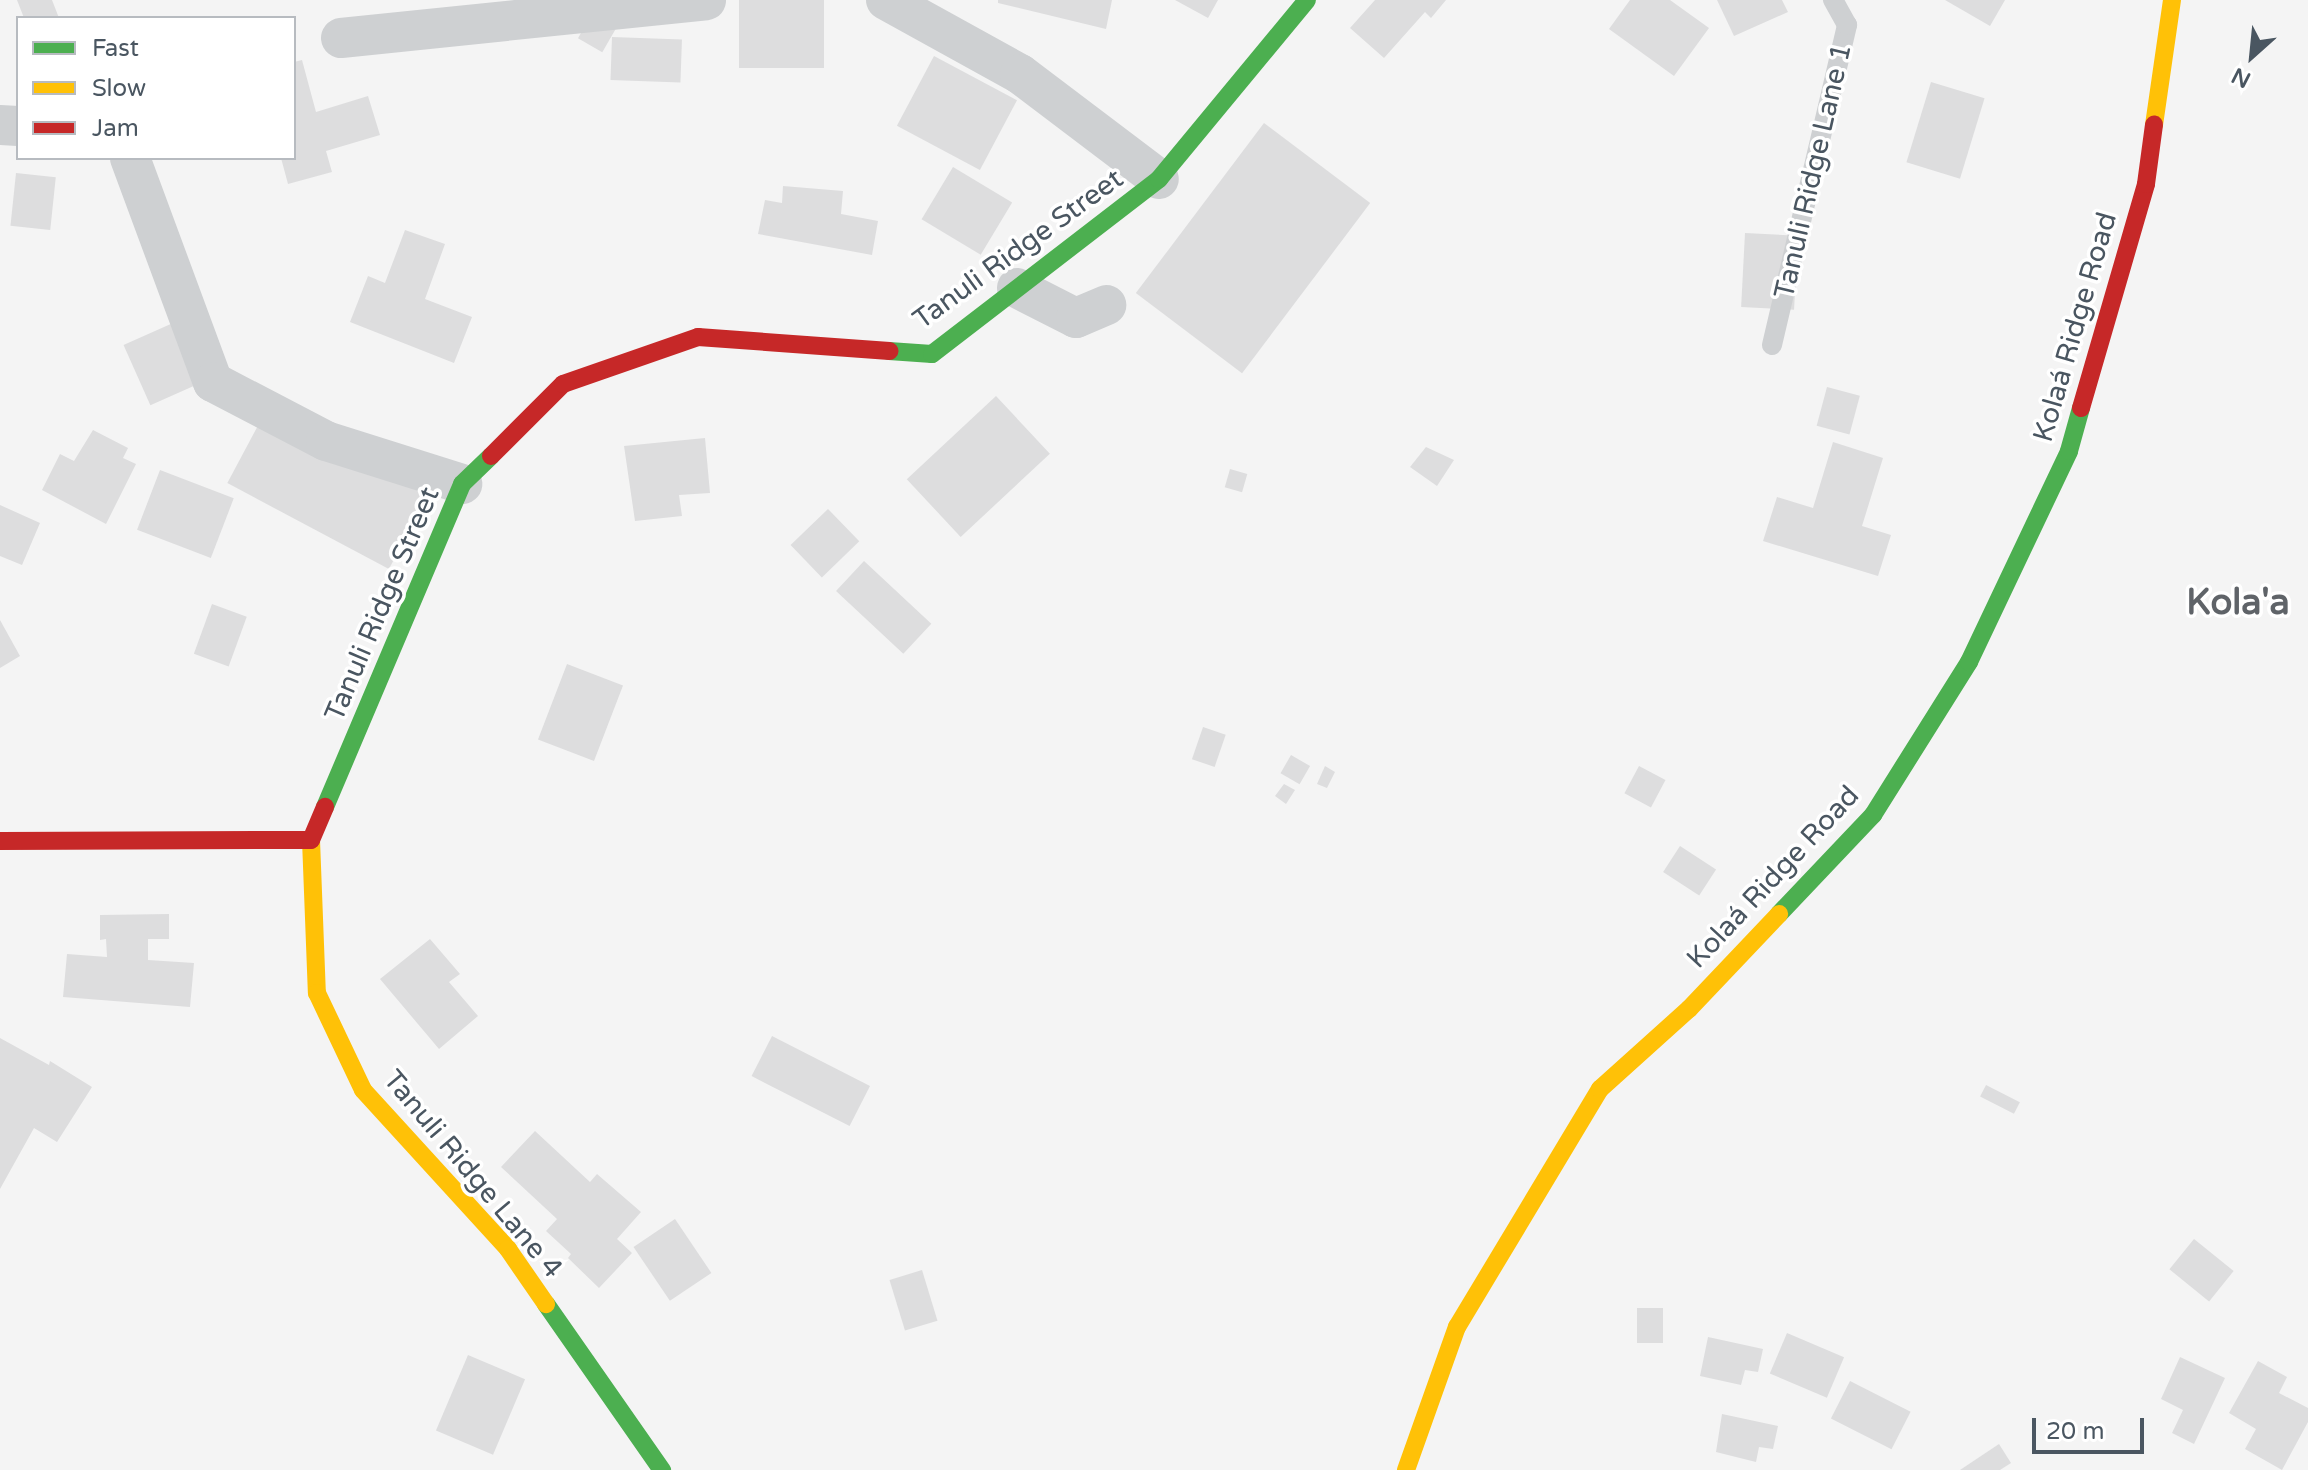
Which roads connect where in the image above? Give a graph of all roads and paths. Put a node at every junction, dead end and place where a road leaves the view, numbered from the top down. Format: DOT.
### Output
graph roads {
  1 [pos="706,0"];
  2 [pos="886,0"];
  3 [pos="1307,0"];
  4 [pos="1833,0"];
  5 [pos="2172,0"];
  6 [pos="341,38"];
  7 [pos="131,160"];
  8 [pos="1159,179"];
  9 [pos="1017,288"];
  10 [pos="1106,305"];
  11 [pos="1772,345"];
  12 [pos="462,484"];
  13 [pos="311,840"];
  14 [pos="0,841"];
  15 [pos="661,1470"];
  16 [pos="1406,1470"];
  1 -- 6 [label="street"];
  2 -- 8 [label="street"];
  3 -- 8 [label="street, Tanuli Ridge Street"];
  4 -- 11 [label="lane, Tanuli Ridge Lane 1"];
  5 -- 16 [label="street, Kolaá Ridge Road"];
  7 -- 12 [label="street"];
  8 -- 9 [label="street, Tanuli Ridge Street"];
  9 -- 10 [label="street"];
  9 -- 12 [label="street, Tanuli Ridge Street"];
  12 -- 13 [label="street, Tanuli Ridge Street"];
  13 -- 14 [label="street"];
  13 -- 15 [label="street, Tanuli Ridge Lane 4"];
}
